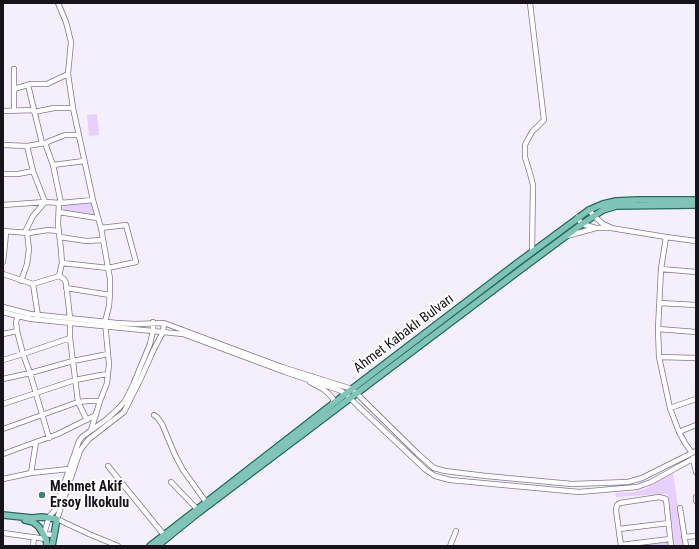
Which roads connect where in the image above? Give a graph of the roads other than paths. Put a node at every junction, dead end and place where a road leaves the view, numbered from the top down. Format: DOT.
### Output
graph roads {
  1 [pos="58,3"];
  2 [pos="530,3"];
  3 [pos="14,69"];
  4 [pos="68,74"];
  5 [pos="28,85"];
  6 [pos="14,89"];
  7 [pos="73,108"];
  8 [pos="3,111"];
  9 [pos="14,111"];
  10 [pos="34,111"];
  11 [pos="78,134"];
  12 [pos="43,143"];
  13 [pos="3,145"];
  14 [pos="27,146"];
  15 [pos="84,161"];
  16 [pos="53,166"];
  17 [pos="33,171"];
  18 [pos="3,174"];
  19 [pos="93,200"];
  20 [pos="696,200"];
  21 [pos="45,202"];
  22 [pos="60,203"];
  23 [pos="3,205"];
  24 [pos="696,205"];
  25 [pos="589,210"];
  26 [pos="59,212"];
  27 [pos="594,216"];
  28 [pos="97,218"];
  29 [pos="578,218"];
  30 [pos="582,224"];
  31 [pos="101,228"];
  32 [pos="596,228"];
  33 [pos="611,228"];
  34 [pos="4,231"];
  35 [pos="58,231"];
  36 [pos="26,233"];
  37 [pos="60,237"];
  38 [pos="565,237"];
  39 [pos="666,237"];
  40 [pos="103,240"];
  41 [pos="696,241"];
  42 [pos="532,252"];
  43 [pos="3,262"];
  44 [pos="62,263"];
  45 [pos="108,268"];
  46 [pos="661,269"];
  47 [pos="696,272"];
  48 [pos="3,274"];
  49 [pos="59,276"];
  50 [pos="21,281"];
  51 [pos="33,284"];
  52 [pos="66,288"];
  53 [pos="110,295"];
  54 [pos="660,303"];
  55 [pos="696,305"];
  56 [pos="3,308"];
  57 [pos="3,312"];
  58 [pos="18,316"];
  59 [pos="38,317"];
  60 [pos="70,320"];
  61 [pos="153,322"];
  62 [pos="164,322"];
  63 [pos="105,324"];
  64 [pos="658,329"];
  65 [pos="17,331"];
  66 [pos="153,331"];
  67 [pos="163,332"];
  68 [pos="696,332"];
  69 [pos="3,334"];
  70 [pos="70,338"];
  71 [pos="23,354"];
  72 [pos="108,354"];
  73 [pos="660,357"];
  74 [pos="696,358"];
  75 [pos="3,360"];
  76 [pos="73,361"];
  77 [pos="30,373"];
  78 [pos="108,374"];
  79 [pos="302,378"];
  80 [pos="3,379"];
  81 [pos="75,380"];
  82 [pos="352,389"];
  83 [pos="357,393"];
  84 [pos="36,394"];
  85 [pos="348,397"];
  86 [pos="696,399"];
  87 [pos="100,401"];
  88 [pos="78,402"];
  89 [pos="3,404"];
  90 [pos="333,404"];
  91 [pos="670,408"];
  92 [pos="42,415"];
  93 [pos="96,415"];
  94 [pos="154,415"];
  95 [pos="87,420"];
  96 [pos="696,425"];
  97 [pos="3,429"];
  98 [pos="91,430"];
  99 [pos="679,432"];
  100 [pos="48,438"];
  101 [pos="36,442"];
  102 [pos="3,454"];
  103 [pos="694,455"];
  104 [pos="108,466"];
  105 [pos="69,469"];
  106 [pos="696,472"];
  107 [pos="31,473"];
  108 [pos="3,478"];
  109 [pos="171,482"];
  110 [pos="696,497"];
  111 [pos="696,501"];
  112 [pos="206,502"];
  113 [pos="680,508"];
  114 [pos="197,509"];
  115 [pos="3,517"];
  116 [pos="49,517"];
  117 [pos="57,519"];
  118 [pos="669,523"];
  119 [pos="619,529"];
  120 [pos="456,531"];
  121 [pos="3,533"];
  122 [pos="54,535"];
  123 [pos="164,535"];
  124 [pos="45,536"];
  125 [pos="696,536"];
  126 [pos="684,537"];
  127 [pos="34,538"];
  128 [pos="670,539"];
  129 [pos="621,545"];
  130 [pos="32,546"];
  131 [pos="47,546"];
  132 [pos="52,546"];
  133 [pos="118,546"];
  134 [pos="150,546"];
  135 [pos="158,546"];
  136 [pos="450,546"];
  137 [pos="671,546"];
  138 [pos="686,546"];
  1 -- 4 [label="street"];
  2 -- 42 [label="street"];
  3 -- 6 [label="street"];
  4 -- 5 [label="street"];
  4 -- 7 [label="street"];
  5 -- 6 [label="street"];
  5 -- 10 [label="street"];
  6 -- 9 [label="street"];
  7 -- 10 [label="street"];
  7 -- 11 [label="street"];
  8 -- 9 [label="street"];
  9 -- 10 [label="street"];
  10 -- 12 [label="street"];
  11 -- 12 [label="street"];
  11 -- 15 [label="street"];
  12 -- 14 [label="street"];
  12 -- 16 [label="street"];
  13 -- 14 [label="street"];
  14 -- 17 [label="street"];
  15 -- 16 [label="street"];
  15 -- 19 [label="street"];
  16 -- 22 [label="street"];
  17 -- 18 [label="street"];
  17 -- 21 [label="street"];
  19 -- 22 [label="street"];
  19 -- 28 [label="street"];
  20 -- 25 [label="main road, Ahmet Kabaklı Bulvarı"];
  21 -- 22 [label="street"];
  21 -- 23 [label="street"];
  21 -- 36 [label="street"];
  22 -- 26 [label="street"];
  24 -- 27 [label="main road, Ahmet Kabaklı Bulvarı"];
  25 -- 27 [label="street"];
  25 -- 29 [label="main road, Ahmet Kabaklı Bulvarı"];
  26 -- 28 [label="street"];
  26 -- 35 [label="street"];
  27 -- 30 [label="main road, Ahmet Kabaklı Bulvarı"];
  27 -- 33 [label="street"];
  28 -- 31 [label="street"];
  29 -- 30 [label="street"];
  29 -- 42 [label="main road, Ahmet Kabaklı Bulvarı"];
  30 -- 32 [label="street"];
  30 -- 38 [label="main road, Ahmet Kabaklı Bulvarı"];
  31 -- 40 [label="street"];
  31 -- 45 [label="street"];
  32 -- 33 [label="street"];
  32 -- 38 [label="street"];
  33 -- 39 [label="street"];
  34 -- 36 [label="street"];
  34 -- 43 [label="street"];
  35 -- 36 [label="street"];
  35 -- 37 [label="street"];
  36 -- 50 [label="street"];
  37 -- 40 [label="street"];
  37 -- 44 [label="street"];
  38 -- 83 [label="main road, Ahmet Kabaklı Bulvarı"];
  39 -- 41 [label="street"];
  39 -- 46 [label="street"];
  40 -- 45 [label="street"];
  42 -- 82 [label="main road, Ahmet Kabaklı Bulvarı"];
  44 -- 45 [label="street"];
  44 -- 49 [label="street"];
  45 -- 53 [label="street"];
  46 -- 47 [label="street"];
  46 -- 54 [label="street"];
  48 -- 50 [label="street"];
  49 -- 51 [label="street"];
  49 -- 52 [label="street"];
  50 -- 51 [label="street"];
  51 -- 59 [label="street"];
  52 -- 53 [label="street"];
  52 -- 60 [label="street"];
  53 -- 63 [label="street"];
  54 -- 55 [label="street"];
  54 -- 64 [label="street"];
  56 -- 59 [label="street"];
  57 -- 58 [label="street"];
  58 -- 59 [label="street"];
  58 -- 65 [label="street"];
  59 -- 60 [label="street"];
  60 -- 63 [label="street"];
  60 -- 70 [label="street"];
  61 -- 62 [label="street"];
  61 -- 63 [label="street"];
  61 -- 66 [label="street"];
  62 -- 67 [label="street"];
  62 -- 82 [label="street"];
  63 -- 66 [label="street"];
  63 -- 72 [label="street"];
  64 -- 68 [label="street"];
  64 -- 73 [label="street"];
  65 -- 69 [label="street"];
  65 -- 71 [label="street"];
  66 -- 67 [label="street"];
  66 -- 98 [label="street"];
  67 -- 79 [label="street"];
  67 -- 117 [label="street"];
  70 -- 71 [label="street"];
  70 -- 76 [label="street"];
  71 -- 75 [label="street"];
  71 -- 77 [label="street"];
  72 -- 76 [label="street"];
  72 -- 78 [label="street"];
  73 -- 74 [label="street"];
  73 -- 91 [label="street"];
  76 -- 77 [label="street"];
  76 -- 81 [label="street"];
  77 -- 80 [label="street"];
  77 -- 84 [label="street"];
  78 -- 81 [label="street"];
  78 -- 87 [label="street"];
  79 -- 85 [label="street"];
  79 -- 90 [label="street"];
  81 -- 84 [label="street"];
  81 -- 88 [label="street"];
  82 -- 83 [label="street"];
  82 -- 85 [label="main road, Ahmet Kabaklı Bulvarı"];
  83 -- 85 [label="main road, Ahmet Kabaklı Bulvarı"];
  83 -- 103 [label="street"];
  84 -- 89 [label="street"];
  84 -- 92 [label="street"];
  85 -- 90 [label="main road, Ahmet Kabaklı Bulvarı"];
  85 -- 103 [label="street"];
  85 -- 135 [label="main road, Ahmet Kabaklı Bulvarı"];
  86 -- 91 [label="street"];
  87 -- 88 [label="street"];
  87 -- 93 [label="street"];
  88 -- 92 [label="street"];
  88 -- 95 [label="street"];
  90 -- 112 [label="main road, Ahmet Kabaklı Bulvarı"];
  91 -- 99 [label="street"];
  92 -- 97 [label="street"];
  92 -- 100 [label="street"];
  93 -- 95 [label="street"];
  93 -- 98 [label="street"];
  94 -- 112 [label="street"];
  95 -- 100 [label="street"];
  96 -- 99 [label="street"];
  98 -- 105 [label="street"];
  99 -- 103 [label="street"];
  100 -- 101 [label="street"];
  101 -- 102 [label="street"];
  101 -- 107 [label="street"];
  103 -- 106 [label="street"];
  104 -- 123 [label="street"];
  105 -- 107 [label="street"];
  105 -- 116 [label="street"];
  107 -- 108 [label="street"];
  109 -- 114 [label="street"];
  110 -- 111 [label="street"];
  112 -- 114 [label="main road, Ahmet Kabaklı Bulvarı"];
  113 -- 126 [label="street"];
  114 -- 123 [label="main road, Ahmet Kabaklı Bulvarı"];
  115 -- 116 [label="main road"];
  115 -- 124 [label="main road"];
  116 -- 117 [label="main road"];
  116 -- 124 [label="street"];
  117 -- 122 [label="main road"];
  117 -- 133 [label="street"];
  118 -- 119 [label="street"];
  118 -- 119 [label="street"];
  118 -- 128 [label="street"];
  119 -- 129 [label="street"];
  120 -- 136 [label="street"];
  121 -- 127 [label="street"];
  122 -- 124 [label="street"];
  122 -- 132 [label="main road"];
  123 -- 134 [label="main road, Ahmet Kabaklı Bulvarı"];
  124 -- 127 [label="street"];
  124 -- 131 [label="main road"];
  125 -- 126 [label="street"];
  126 -- 138 [label="street"];
  127 -- 130 [label="street"];
  128 -- 129 [label="street"];
  128 -- 137 [label="street"];
}
